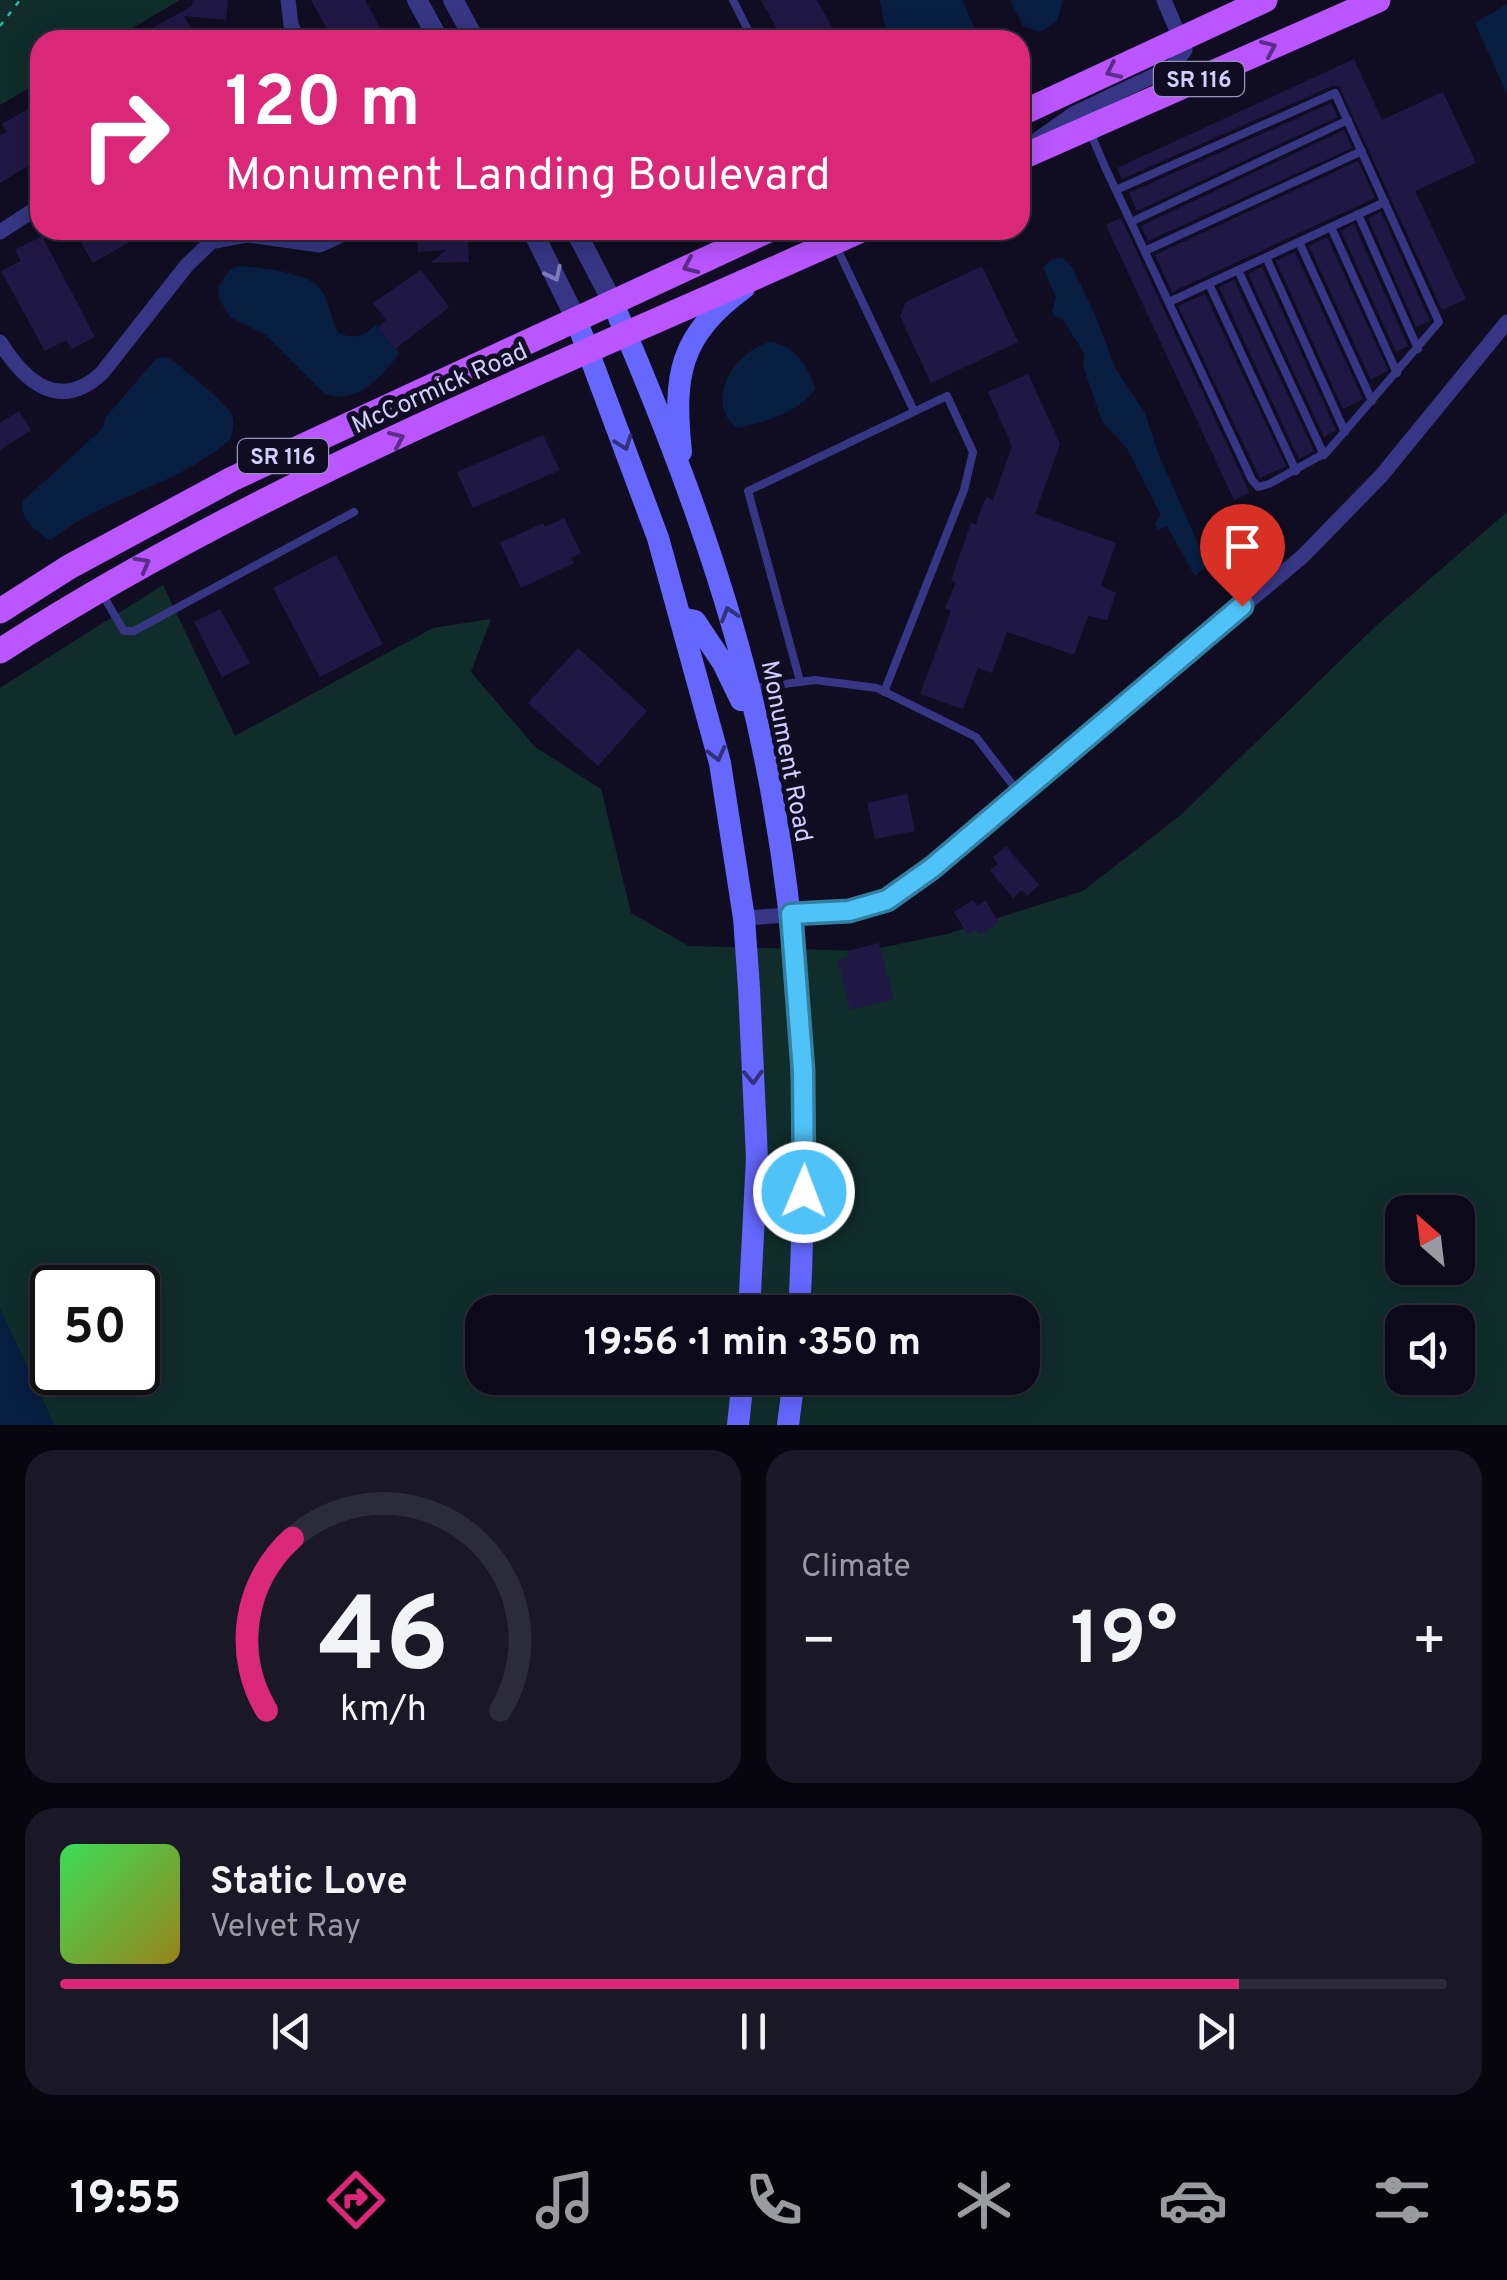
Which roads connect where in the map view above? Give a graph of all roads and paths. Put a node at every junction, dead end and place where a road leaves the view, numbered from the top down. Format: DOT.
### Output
graph roads {
  1 [pos="20,0"];
  2 [pos="288,0"];
  3 [pos="417,0"];
  4 [pos="453,0"];
  5 [pos="733,0"];
  6 [pos="1164,0"];
  7 [pos="1265,0"];
  8 [pos="1378,0"];
  9 [pos="0,26"];
  10 [pos="292,30"];
  11 [pos="434,30"];
  12 [pos="470,30"];
  13 [pos="749,30"];
  14 [pos="1182,39"];
  15 [pos="1030,109"];
  16 [pos="1348,120"];
  17 [pos="1088,128"];
  18 [pos="1030,147"];
  19 [pos="1030,151"];
  20 [pos="1362,151"];
  21 [pos="1116,190"];
  22 [pos="1385,202"];
  23 [pos="30,212"];
  24 [pos="1358,214"];
  25 [pos="1131,222"];
  26 [pos="1331,227"];
  27 [pos="0,232"];
  28 [pos="222,240"];
  29 [pos="281,240"];
  30 [pos="332,240"];
  31 [pos="537,240"];
  32 [pos="580,240"];
  33 [pos="746,240"];
  34 [pos="839,240"];
  35 [pos="834,242"];
  36 [pos="1299,242"];
  37 [pos="1144,251"];
  38 [pos="1266,258"];
  39 [pos="1238,270"];
  40 [pos="760,276"];
  41 [pos="1209,284"];
  42 [pos="612,301"];
  43 [pos="1169,302"];
  44 [pos="576,319"];
  45 [pos="1507,322"];
  46 [pos="627,336"];
  47 [pos="0,342"];
  48 [pos="1418,348"];
  49 [pos="588,352"];
  50 [pos="1397,373"];
  51 [pos="1372,402"];
  52 [pos="914,411"];
  53 [pos="1346,432"];
  54 [pos="1324,455"];
  55 [pos="1296,470"];
  56 [pos="246,473"];
  57 [pos="684,485"];
  58 [pos="354,512"];
  59 [pos="69,567"];
  60 [pos="100,588"];
  61 [pos="0,610"];
  62 [pos="681,618"];
  63 [pos="0,635"];
  64 [pos="0,651"];
  65 [pos="800,681"];
  66 [pos="750,689"];
  67 [pos="884,692"];
  68 [pos="764,754"];
  69 [pos="1020,793"];
  70 [pos="791,914"];
  71 [pos="744,918"];
  72 [pos="750,1295"];
  73 [pos="800,1295"];
  74 [pos="741,1395"];
  75 [pos="792,1395"];
  76 [pos="738,1425"];
  77 [pos="788,1425"];
  1 -- 9 [label="path"];
  2 -- 10 [label="street"];
  3 -- 11 [label="street"];
  4 -- 12 [label="street"];
  5 -- 13 [label="lane"];
  6 -- 14 [label="street"];
  7 -- 14 [label="main road, SR 116"];
  17 -- 8 [label="main road, SR 116, one-way"];
  14 -- 15 [label="main road, SR 116, one-way"];
  14 -- 18 [label="street"];
  16 -- 20 [label="lane"];
  16 -- 21 [label="lane"];
  16 -- 25 [label="lane"];
  17 -- 19 [label="main road, SR 116"];
  17 -- 21 [label="lane"];
  20 -- 22 [label="lane"];
  20 -- 37 [label="lane"];
  21 -- 25 [label="lane"];
  22 -- 24 [label="lane"];
  22 -- 48 [label="lane"];
  23 -- 27 [label="street"];
  24 -- 26 [label="lane"];
  24 -- 48 [label="lane"];
  25 -- 37 [label="lane"];
  26 -- 36 [label="lane"];
  26 -- 50 [label="lane"];
  28 -- 47 [label="street"];
  29 -- 30 [label="street"];
  31 -- 44 [label="street, one-way"];
  32 -- 42 [label="street, Monument Road"];
  33 -- 42 [label="main road, McCormick Road / SR 116, one-way"];
  34 -- 35 [label="main road, McCormick Road / SR 116"];
  35 -- 40 [label="main road, McCormick Road / SR 116"];
  35 -- 52 [label="lane"];
  36 -- 38 [label="lane"];
  36 -- 51 [label="lane"];
  37 -- 43 [label="lane"];
  38 -- 39 [label="lane"];
  38 -- 53 [label="lane"];
  39 -- 41 [label="lane"];
  39 -- 54 [label="lane"];
  40 -- 46 [label="main road, McCormick Road / SR 116"];
  40 -- 57 [label="main road"];
  41 -- 43 [label="lane"];
  41 -- 55 [label="lane"];
  42 -- 44 [label="main road, McCormick Road / SR 116"];
  42 -- 46 [label="main road, Monument Road"];
  43 -- 55 [label="lane"];
  44 -- 49 [label="main road"];
  44 -- 56 [label="main road, McCormick Road / SR 116"];
  45 -- 69 [label="street"];
  46 -- 49 [label="main road, McCormick Road / SR 116"];
  46 -- 57 [label="main road, Monument Road"];
  48 -- 50 [label="lane"];
  60 -- 49 [label="main road, McCormick Road / SR 116, one-way"];
  49 -- 62 [label="main road, one-way"];
  50 -- 51 [label="lane"];
  51 -- 53 [label="lane"];
  52 -- 65 [label="lane"];
  52 -- 67 [label="lane"];
  53 -- 54 [label="lane"];
  54 -- 55 [label="lane"];
  56 -- 59 [label="main road, McCormick Road / SR 116"];
  56 -- 60 [label="main road"];
  66 -- 57 [label="main road, Monument Road, one-way"];
  58 -- 60 [label="lane"];
  59 -- 61 [label="main road, McCormick Road / SR 116"];
  59 -- 63 [label="main road"];
  60 -- 64 [label="main road, McCormick Road / SR 116"];
  62 -- 68 [label="main road"];
  62 -- 71 [label="main road, one-way"];
  65 -- 66 [label="lane"];
  65 -- 67 [label="lane"];
  66 -- 68 [label="main road, Monument Road"];
  67 -- 69 [label="lane"];
  68 -- 70 [label="main road, Monument Road"];
  69 -- 70 [label="street"];
  70 -- 71 [label="street"];
  70 -- 73 [label="main road, Monument Road"];
  71 -- 72 [label="main road, one-way"];
  74 -- 76 [label="main road"];
  75 -- 77 [label="main road"];
}
